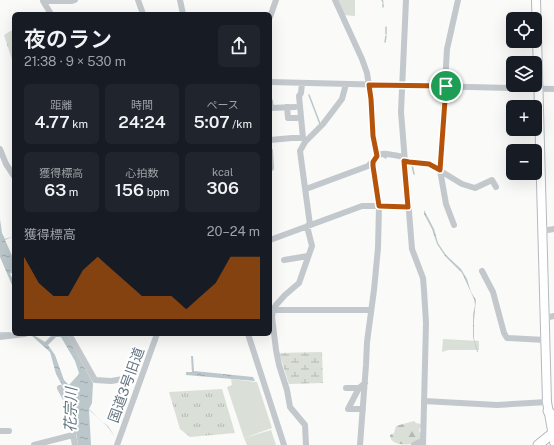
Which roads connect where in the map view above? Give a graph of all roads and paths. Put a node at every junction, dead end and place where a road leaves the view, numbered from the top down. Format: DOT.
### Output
graph roads {
  1 [pos="75,0"];
  2 [pos="138,0"];
  3 [pos="180,0"];
  4 [pos="276,0"];
  5 [pos="335,0"];
  6 [pos="406,0"];
  7 [pos="458,0"];
  8 [pos="536,0"];
  9 [pos="50,12"];
  10 [pos="142,12"];
  11 [pos="183,12"];
  12 [pos="272,12"];
  13 [pos="538,56"];
  14 [pos="272,82"];
  15 [pos="302,83"];
  16 [pos="346,84"];
  17 [pos="369,85"];
  18 [pos="401,86"];
  19 [pos="446,86"];
  20 [pos="506,87"];
  21 [pos="542,88"];
  22 [pos="554,89"];
  23 [pos="539,92"];
  24 [pos="287,107"];
  25 [pos="296,107"];
  26 [pos="272,108"];
  27 [pos="297,118"];
  28 [pos="272,140"];
  29 [pos="304,140"];
  30 [pos="0,150"];
  31 [pos="377,156"];
  32 [pos="404,159"];
  33 [pos="373,162"];
  34 [pos="12,163"];
  35 [pos="6,164"];
  36 [pos="440,170"];
  37 [pos="12,173"];
  38 [pos="496,187"];
  39 [pos="306,189"];
  40 [pos="379,206"];
  41 [pos="408,207"];
  42 [pos="454,224"];
  43 [pos="309,225"];
  44 [pos="554,229"];
  45 [pos="542,231"];
  46 [pos="272,239"];
  47 [pos="308,256"];
  48 [pos="284,260"];
  49 [pos="482,270"];
  50 [pos="273,310"];
  51 [pos="372,310"];
  52 [pos="554,316"];
  53 [pos="545,318"];
  54 [pos="12,336"];
  55 [pos="70,336"];
  56 [pos="156,336"];
  57 [pos="249,336"];
  58 [pos="0,337"];
  59 [pos="545,340"];
  60 [pos="123,379"];
  61 [pos="365,382"];
  62 [pos="60,388"];
  63 [pos="346,388"];
  64 [pos="359,388"];
  65 [pos="424,401"];
  66 [pos="363,409"];
  67 [pos="550,410"];
  68 [pos="0,431"];
  69 [pos="9,431"];
  70 [pos="74,436"];
  71 [pos="553,436"];
  72 [pos="52,443"];
  73 [pos="423,443"];
  74 [pos="34,445"];
  75 [pos="75,445"];
  76 [pos="117,445"];
  77 [pos="284,445"];
  78 [pos="306,445"];
  79 [pos="360,445"];
  80 [pos="414,445"];
  81 [pos="538,445"];
  1 -- 9 [label="street"];
  2 -- 10 [label="street"];
  3 -- 11 [label="street"];
  4 -- 12 [label="street"];
  5 -- 17 [label="street"];
  6 -- 18 [label="street"];
  7 -- 19 [label="street"];
  8 -- 13 [label="main road"];
  14 -- 15 [label="street"];
  15 -- 16 [label="street"];
  15 -- 29 [label="street"];
  16 -- 17 [label="street"];
  16 -- 29 [label="street"];
  17 -- 18 [label="street"];
  17 -- 31 [label="street"];
  18 -- 19 [label="street"];
  18 -- 32 [label="street"];
  19 -- 20 [label="street"];
  19 -- 36 [label="street"];
  21 -- 22 [label="street"];
  23 -- 45 [label="main road"];
  24 -- 25 [label="street"];
  24 -- 26 [label="street"];
  24 -- 27 [label="street"];
  28 -- 29 [label="street"];
  29 -- 39 [label="street"];
  30 -- 35 [label="street"];
  31 -- 32 [label="street"];
  31 -- 33 [label="street"];
  32 -- 36 [label="street"];
  32 -- 41 [label="street"];
  33 -- 39 [label="street"];
  33 -- 40 [label="street"];
  34 -- 35 [label="street"];
  35 -- 37 [label="street"];
  36 -- 38 [label="street"];
  36 -- 42 [label="street"];
  39 -- 43 [label="street"];
  40 -- 41 [label="street"];
  40 -- 43 [label="street"];
  40 -- 51 [label="street"];
  41 -- 65 [label="street"];
  43 -- 46 [label="street"];
  43 -- 47 [label="street"];
  44 -- 45 [label="street"];
  45 -- 53 [label="main road"];
  47 -- 48 [label="street"];
  47 -- 50 [label="street"];
  49 -- 59 [label="street"];
  50 -- 51 [label="street"];
  50 -- 78 [label="street"];
  51 -- 61 [label="street"];
  52 -- 53 [label="street"];
  53 -- 59 [label="main road"];
  54 -- 58 [label="street"];
  55 -- 60 [label="street"];
  56 -- 76 [label="street, 国道3号旧道"];
  57 -- 77 [label="street"];
  59 -- 67 [label="main road"];
  61 -- 64 [label="street"];
  61 -- 66 [label="street"];
  62 -- 70 [label="street"];
  63 -- 64 [label="street"];
  64 -- 66 [label="street"];
  65 -- 67 [label="street"];
  65 -- 73 [label="street"];
  66 -- 79 [label="street"];
  67 -- 71 [label="main road"];
  68 -- 69 [label="street"];
  70 -- 72 [label="street"];
  70 -- 75 [label="street"];
  71 -- 81 [label="highway"];
  72 -- 74 [label="street"];
  73 -- 80 [label="street"];
}
